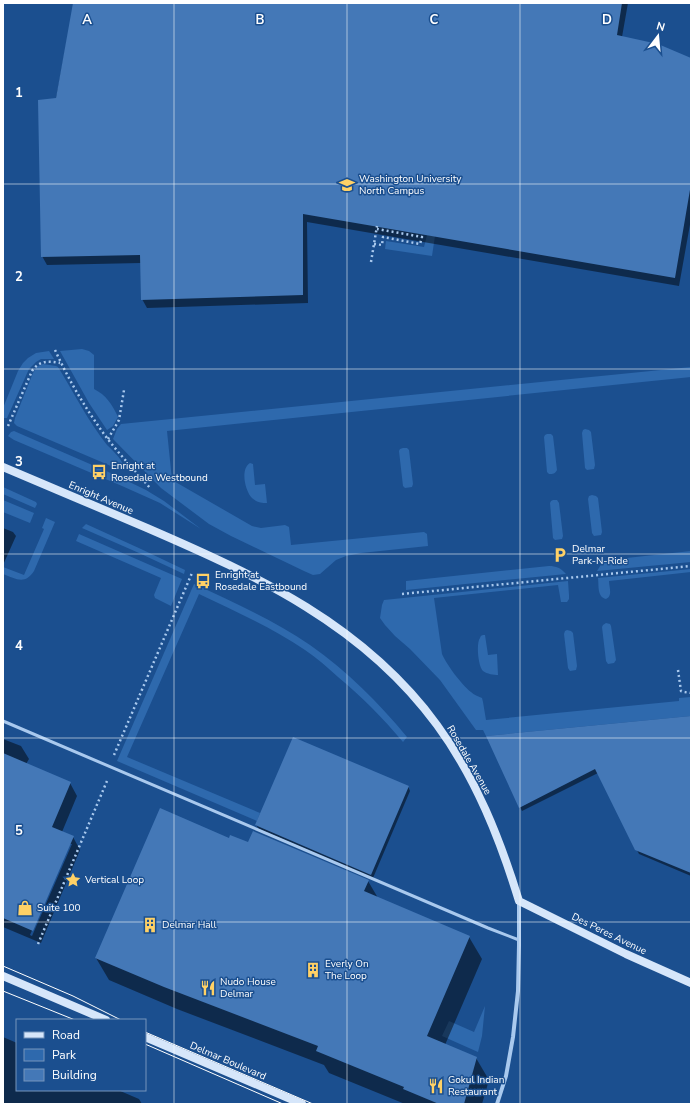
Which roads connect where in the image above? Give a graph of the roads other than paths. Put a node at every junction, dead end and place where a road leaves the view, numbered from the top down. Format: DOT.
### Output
graph roads {
  1 [pos="3,467"];
  2 [pos="190,547"];
  3 [pos="3,721"];
  4 [pos="519,902"];
  5 [pos="519,940"];
  6 [pos="3,976"];
  7 [pos="691,983"];
  8 [pos="104,1019"];
  9 [pos="146,1036"];
  10 [pos="302,1104"];
  11 [pos="497,1104"];
  1 -- 2 [label="street, Enright Avenue"];
  2 -- 4 [label="street, Rosedale Avenue"];
  3 -- 5 [label="lane"];
  4 -- 5 [label="street, Rosedale Avenue"];
  4 -- 7 [label="street, Des Peres Avenue"];
  5 -- 11 [label="street, Rosedale Avenue"];
  6 -- 8 [label="street"];
  9 -- 10 [label="street, Delmar Boulevard"];
}
